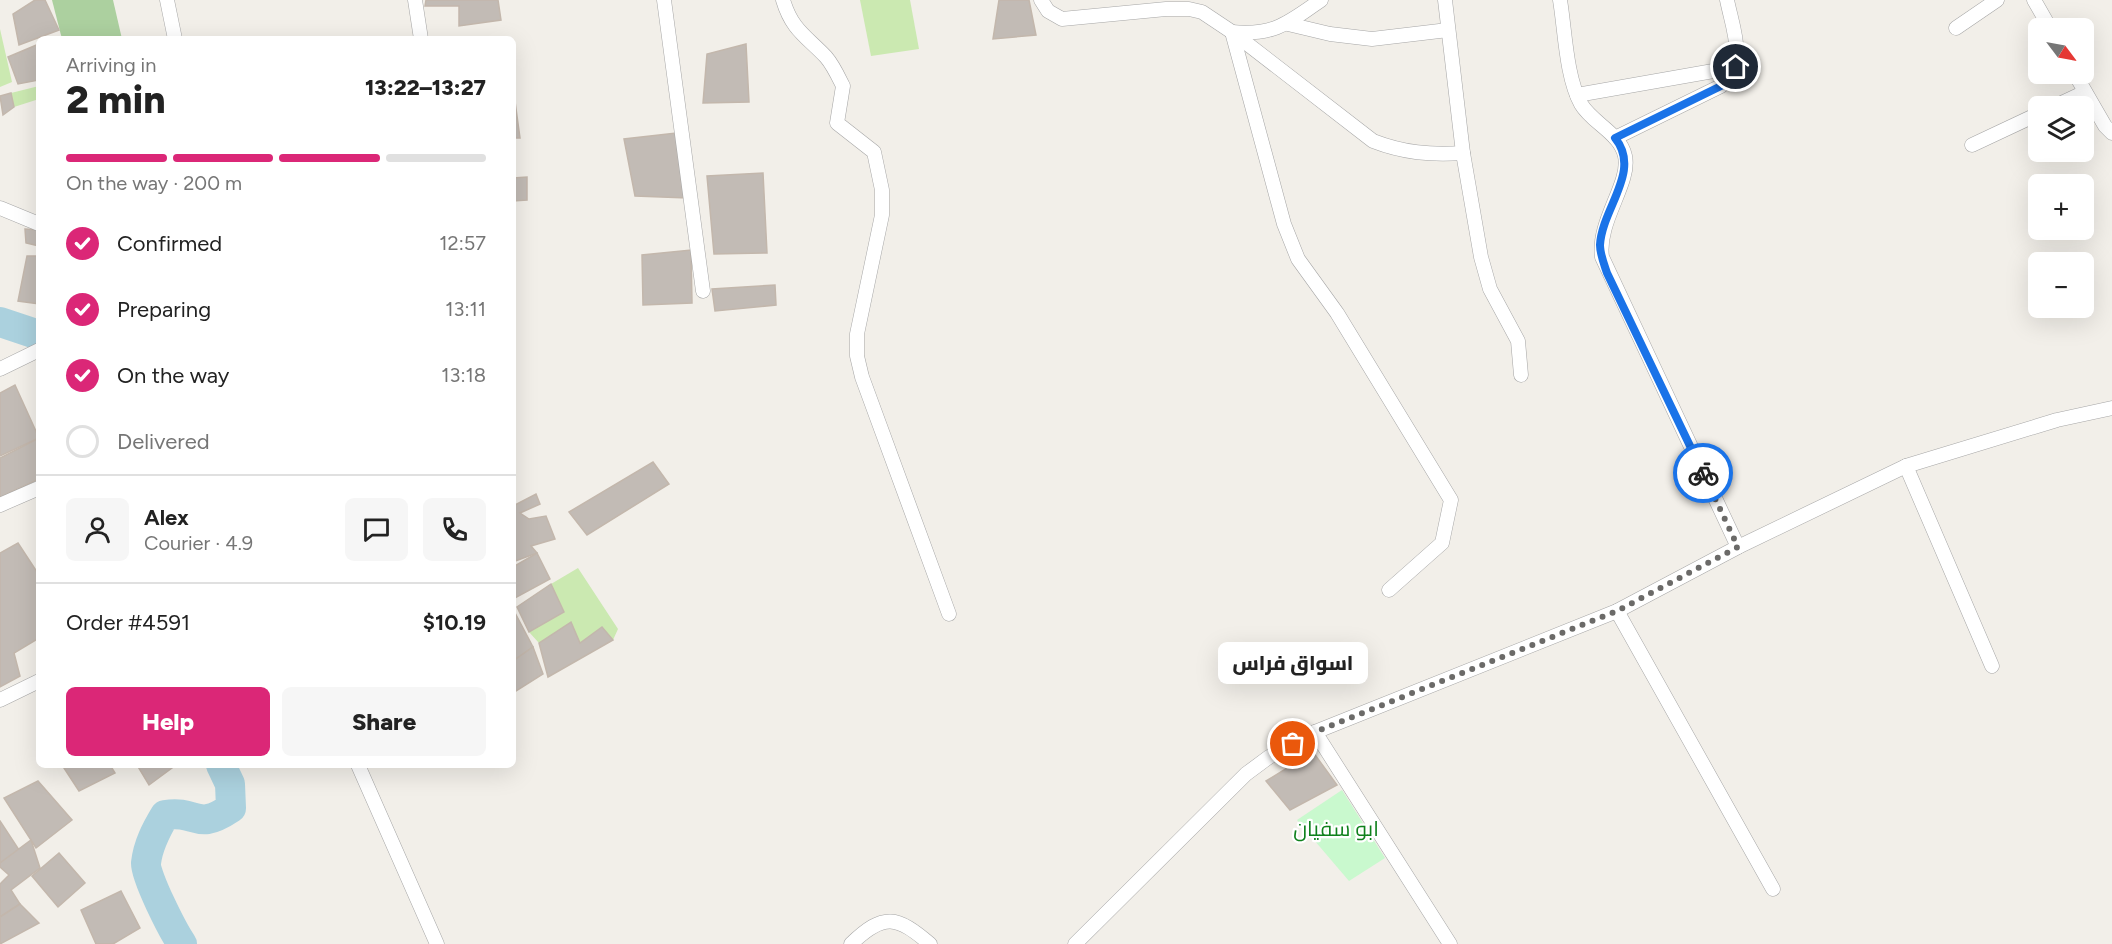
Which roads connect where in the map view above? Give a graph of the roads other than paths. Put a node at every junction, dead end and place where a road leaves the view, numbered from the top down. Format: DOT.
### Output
graph roads {
  1 [pos="167,0"];
  2 [pos="415,0"];
  3 [pos="664,0"];
  4 [pos="783,0"];
  5 [pos="1041,0"];
  6 [pos="1321,0"];
  7 [pos="1445,0"];
  8 [pos="1560,0"];
  9 [pos="1727,0"];
  10 [pos="1997,0"];
  11 [pos="2034,0"];
  12 [pos="2044,18"];
  13 [pos="1288,24"];
  14 [pos="1956,28"];
  15 [pos="1448,30"];
  16 [pos="1232,32"];
  17 [pos="174,36"];
  18 [pos="421,36"];
  19 [pos="1736,67"];
  20 [pos="2081,84"];
  21 [pos="2085,92"];
  22 [pos="1577,95"];
  23 [pos="2076,96"];
  24 [pos="2028,119"];
  25 [pos="2112,133"];
  26 [pos="1615,138"];
  27 [pos="1972,145"];
  28 [pos="1463,153"];
  29 [pos="0,208"];
  30 [pos="36,223"];
  31 [pos="703,291"];
  32 [pos="36,351"];
  33 [pos="0,369"];
  34 [pos="1521,375"];
  35 [pos="2112,408"];
  36 [pos="1906,466"];
  37 [pos="36,489"];
  38 [pos="0,506"];
  39 [pos="1738,547"];
  40 [pos="1389,590"];
  41 [pos="1617,611"];
  42 [pos="949,614"];
  43 [pos="1992,666"];
  44 [pos="36,682"];
  45 [pos="0,700"];
  46 [pos="1315,732"];
  47 [pos="359,768"];
  48 [pos="1773,889"];
  49 [pos="437,944"];
  50 [pos="851,944"];
  51 [pos="930,944"];
  52 [pos="1075,944"];
  53 [pos="1450,944"];
  1 -- 17 [label="street"];
  2 -- 18 [label="street"];
  3 -- 31 [label="street"];
  4 -- 42 [label="street"];
  5 -- 16 [label="street"];
  6 -- 13 [label="street"];
  7 -- 15 [label="street"];
  8 -- 22 [label="street"];
  9 -- 19 [label="street"];
  10 -- 14 [label="street"];
  11 -- 12 [label="street"];
  13 -- 15 [label="street"];
  13 -- 16 [label="street"];
  15 -- 28 [label="street"];
  16 -- 28 [label="street"];
  16 -- 40 [label="street"];
  19 -- 22 [label="street"];
  19 -- 26 [label="street"];
  20 -- 21 [label="street"];
  21 -- 23 [label="street"];
  21 -- 25 [label="street"];
  22 -- 26 [label="street"];
  24 -- 27 [label="street"];
  26 -- 39 [label="street"];
  28 -- 34 [label="street"];
  29 -- 30 [label="street"];
  32 -- 33 [label="street"];
  35 -- 36 [label="street"];
  36 -- 39 [label="street"];
  36 -- 43 [label="street"];
  37 -- 38 [label="street"];
  39 -- 41 [label="street"];
  41 -- 46 [label="street"];
  41 -- 48 [label="street"];
  44 -- 45 [label="street"];
  46 -- 52 [label="street"];
  46 -- 53 [label="street"];
  47 -- 49 [label="street"];
  50 -- 51 [label="street"];
}
